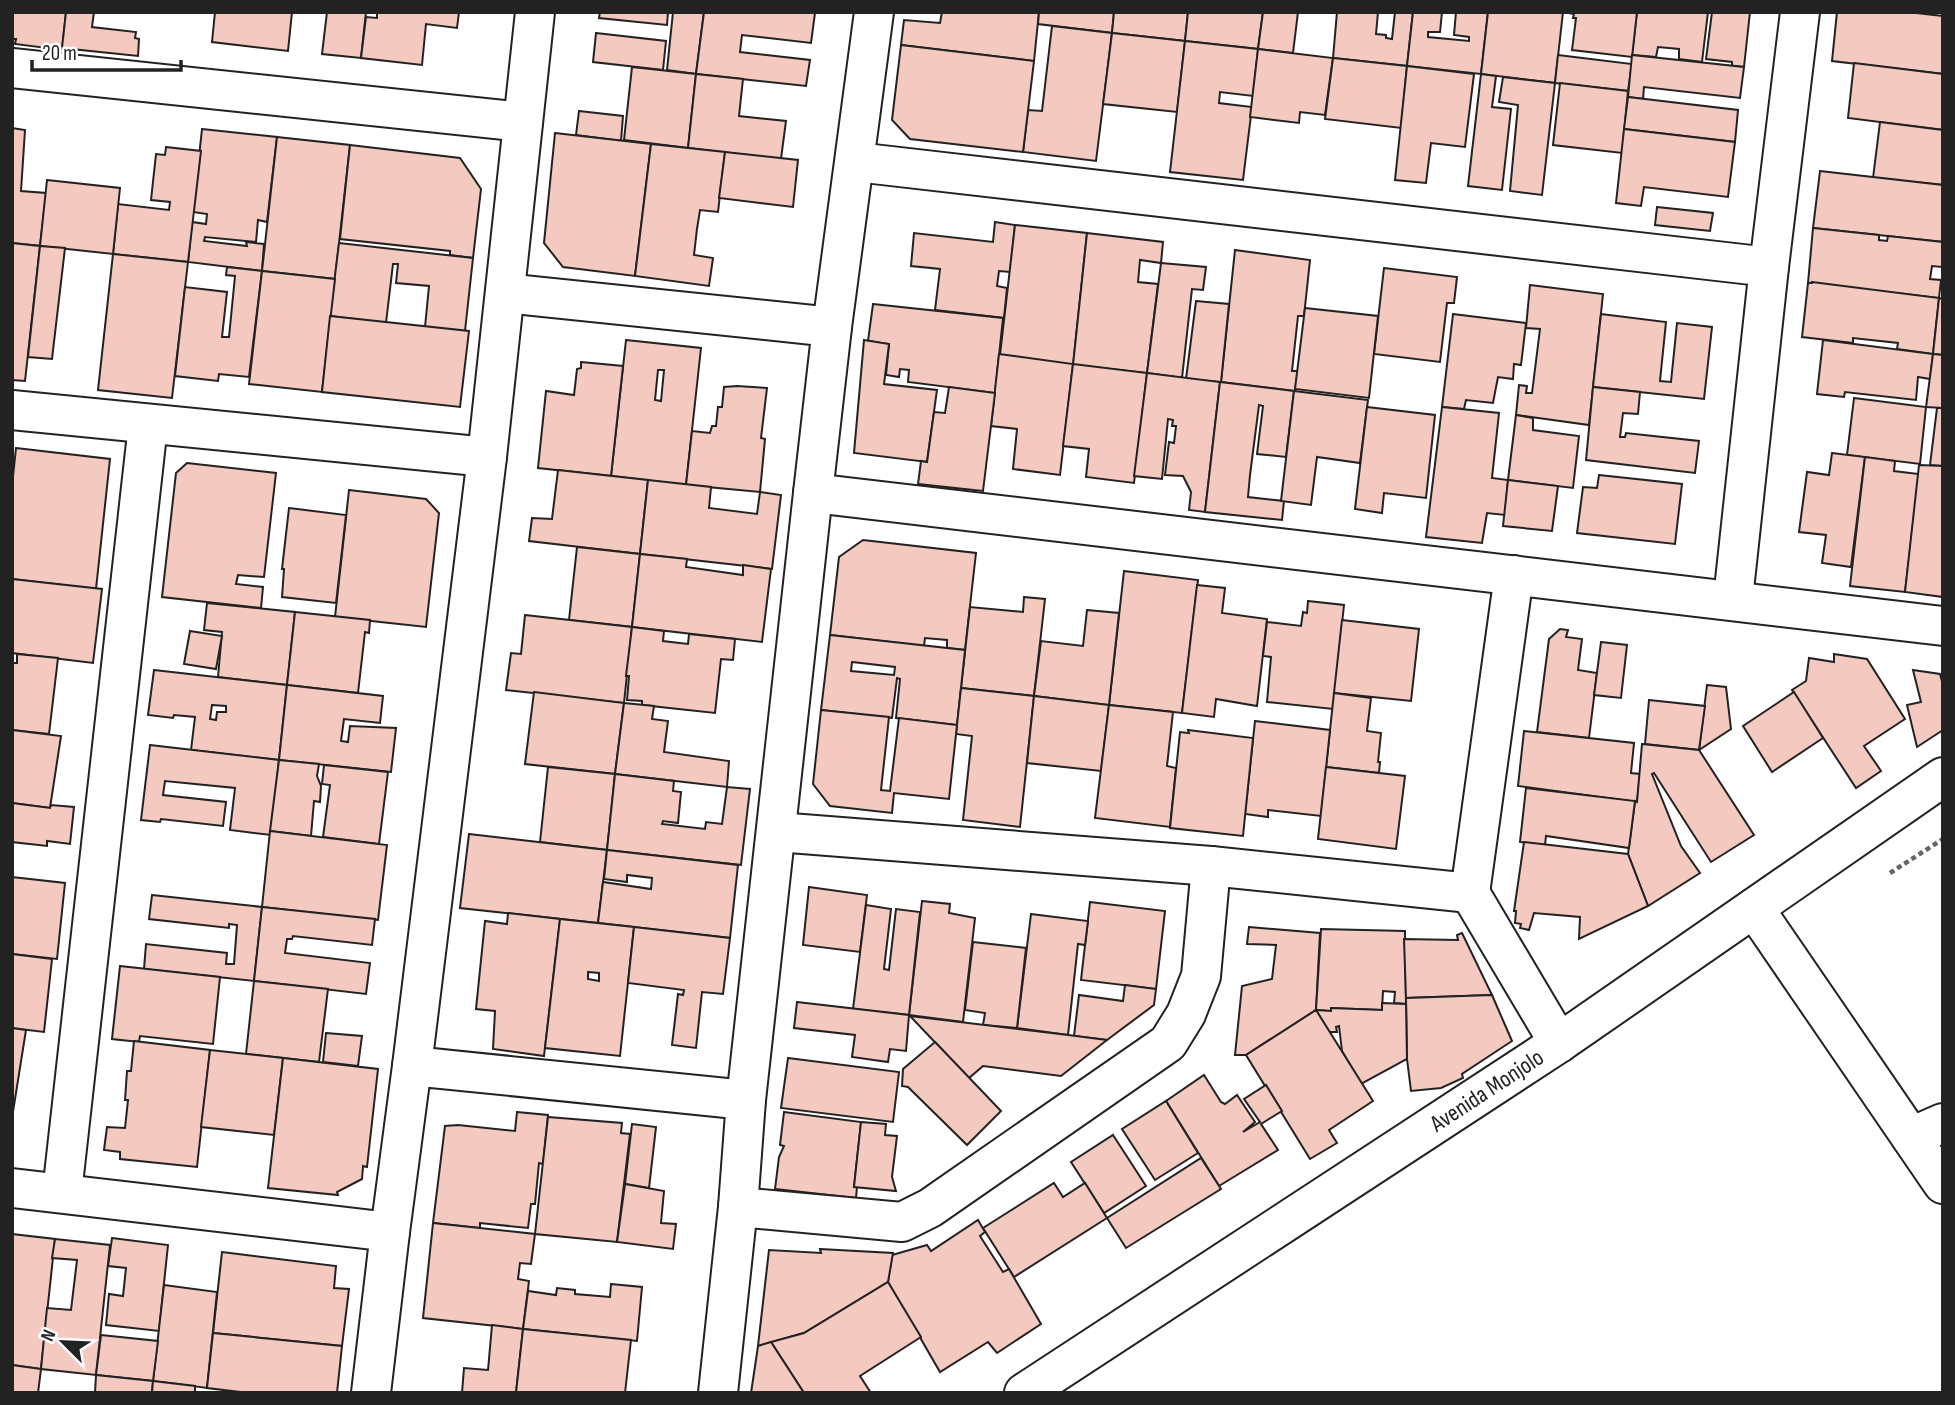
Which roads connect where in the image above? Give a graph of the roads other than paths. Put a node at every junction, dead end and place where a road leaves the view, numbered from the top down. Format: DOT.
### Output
graph roads {
  1 [pos="535,12"];
  2 [pos="874,12"];
  3 [pos="1800,12"];
  4 [pos="12,68"];
  5 [pos="523,122"];
  6 [pos="856,162"];
  7 [pos="1769,267"];
  8 [pos="505,293"];
  9 [pos="832,327"];
  10 [pos="12,410"];
  11 [pos="148,425"];
  12 [pos="487,457"];
  13 [pos="813,493"];
  14 [pos="1514,575"];
  15 [pos="1733,599"];
  16 [pos="1943,626"];
  17 [pos="1943,777"];
  18 [pos="778,832"];
  19 [pos="1212,866"];
  20 [pos="1470,893"];
  21 [pos="1754,908"];
  22 [pos="1559,1044"];
  23 [pos="412,1066"];
  24 [pos="746,1100"];
  25 [pos="1927,1130"];
  26 [pos="1943,1184"];
  27 [pos="12,1188"];
  28 [pos="62,1193"];
  29 [pos="738,1208"];
  30 [pos="390,1232"];
  31 [pos="371,1393"];
  32 [pos="718,1393"];
  33 [pos="1024,1393"];
  1 -- 5 [label="street"];
  2 -- 6 [label="street"];
  3 -- 7 [label="street"];
  4 -- 5 [label="street"];
  5 -- 8 [label="street"];
  6 -- 7 [label="street"];
  6 -- 9 [label="street"];
  7 -- 15 [label="street"];
  8 -- 9 [label="street"];
  8 -- 12 [label="street"];
  9 -- 13 [label="street"];
  10 -- 11 [label="street"];
  11 -- 12 [label="street"];
  11 -- 28 [label="street"];
  12 -- 23 [label="street"];
  13 -- 14 [label="street"];
  13 -- 18 [label="street"];
  14 -- 15 [label="street"];
  14 -- 20 [label="street"];
  15 -- 16 [label="street"];
  17 -- 21 [label="street, Avenida Monjolo"];
  18 -- 19 [label="street"];
  18 -- 24 [label="street"];
  19 -- 20 [label="street"];
  19 -- 29 [label="street"];
  20 -- 22 [label="street"];
  21 -- 22 [label="street, Avenida Monjolo"];
  21 -- 25 [label="street"];
  22 -- 33 [label="street, Avenida Monjolo"];
  23 -- 24 [label="street"];
  23 -- 30 [label="street"];
  24 -- 29 [label="street"];
  25 -- 26 [label="street"];
  27 -- 28 [label="street"];
  28 -- 30 [label="street"];
  29 -- 32 [label="street"];
  30 -- 31 [label="street"];
}
